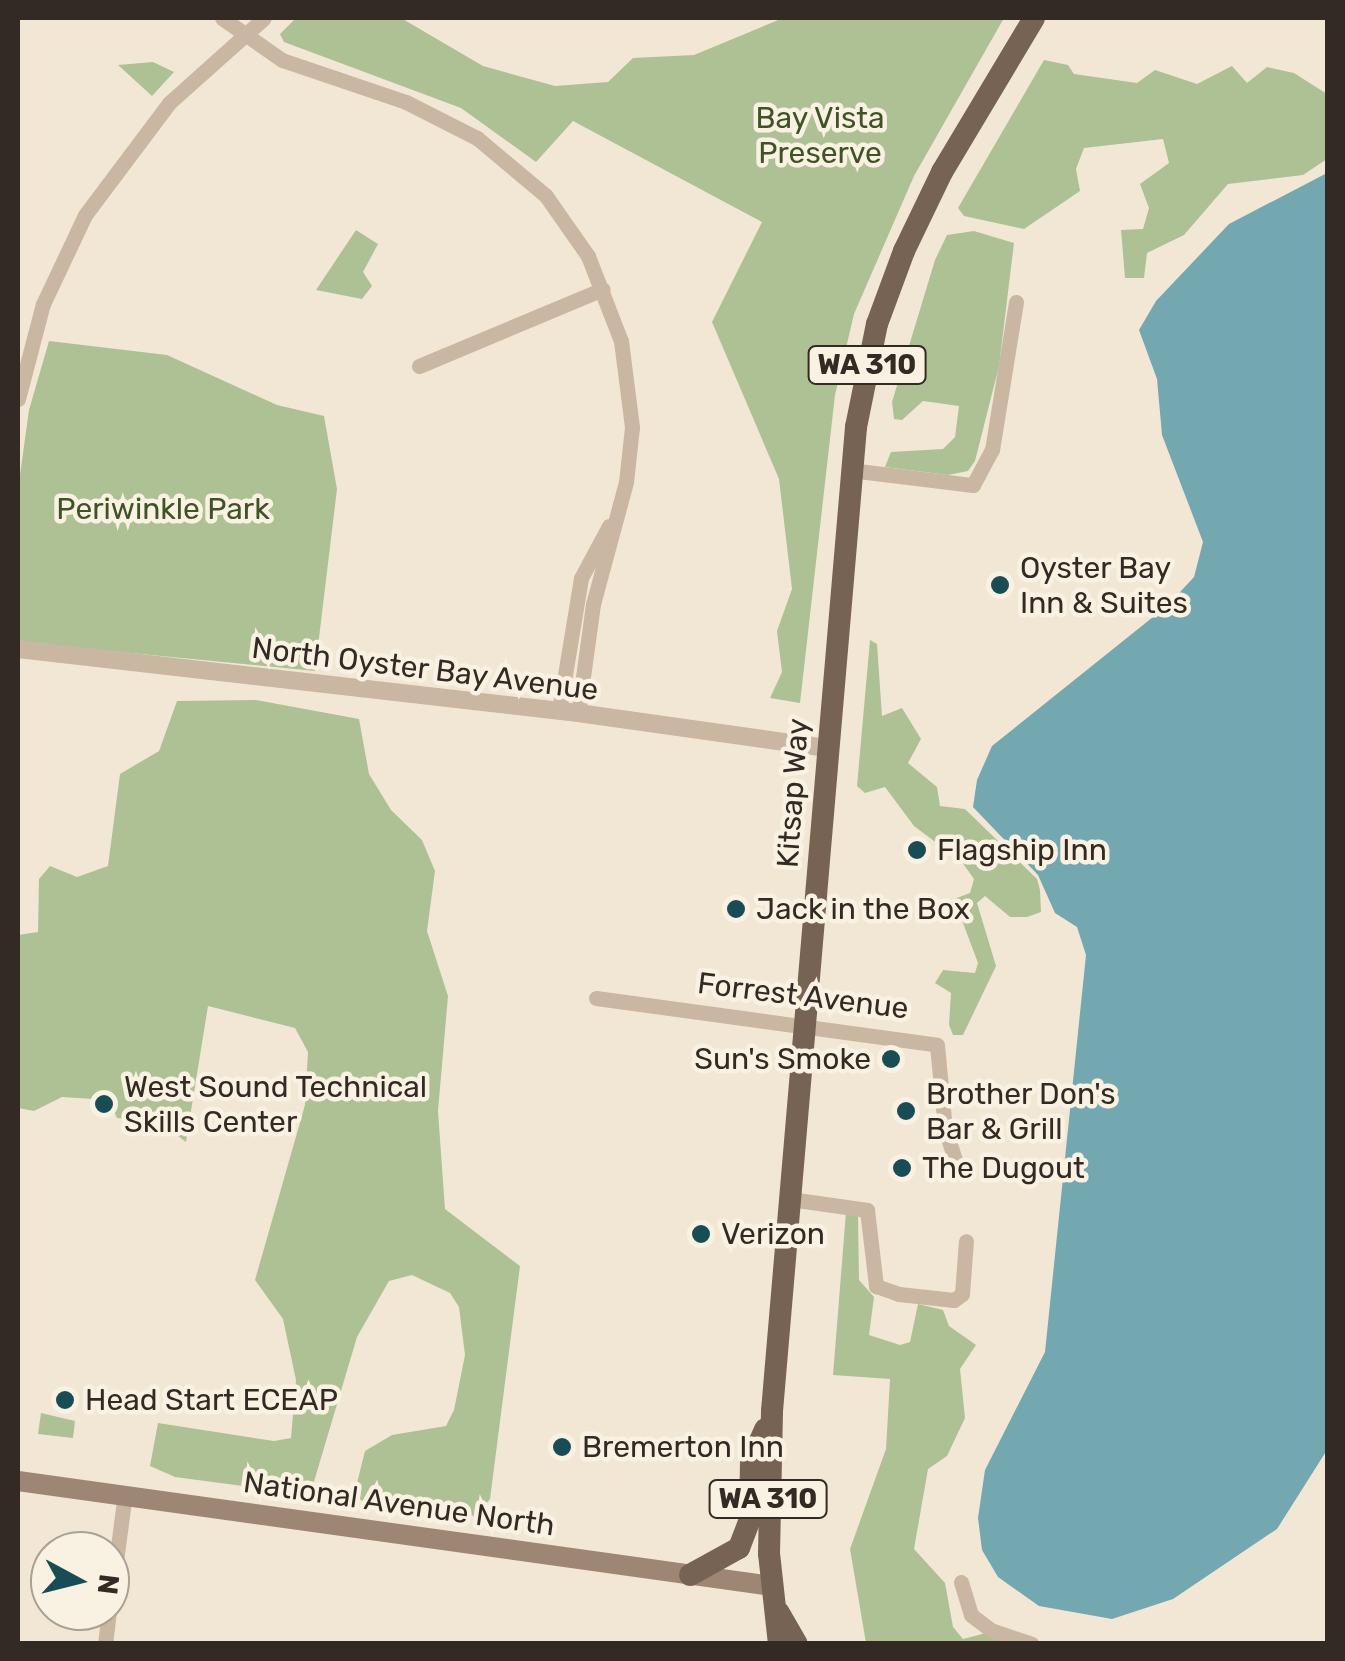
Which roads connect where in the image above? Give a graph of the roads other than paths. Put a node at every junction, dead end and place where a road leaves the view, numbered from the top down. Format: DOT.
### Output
graph roads {
  1 [pos="222,18"];
  2 [pos="264,18"];
  3 [pos="1034,18"];
  4 [pos="245,35"];
  5 [pos="603,289"];
  6 [pos="1016,302"];
  7 [pos="25,328"];
  8 [pos="420,366"];
  9 [pos="18,399"];
  10 [pos="850,470"];
  11 [pos="18,649"];
  12 [pos="569,712"];
  13 [pos="826,748"];
  14 [pos="596,998"];
  15 [pos="805,1024"];
  16 [pos="958,1167"];
  17 [pos="790,1199"];
  18 [pos="966,1241"];
  19 [pos="772,1411"];
  20 [pos="18,1480"];
  21 [pos="125,1494"];
  22 [pos="120,1531"];
  23 [pos="690,1575"];
  24 [pos="961,1582"];
  25 [pos="773,1586"];
  26 [pos="778,1613"];
  27 [pos="779,1644"];
  28 [pos="797,1644"];
  29 [pos="1032,1644"];
  1 -- 4 [label="street"];
  2 -- 4 [label="street"];
  3 -- 10 [label="main road, Kitsap Way / WA 310"];
  4 -- 5 [label="street"];
  4 -- 7 [label="street"];
  5 -- 8 [label="street"];
  5 -- 12 [label="street"];
  6 -- 10 [label="street"];
  7 -- 9 [label="street"];
  10 -- 13 [label="main road, Kitsap Way / WA 310"];
  11 -- 12 [label="street, North Oyster Bay Avenue"];
  12 -- 13 [label="street, North Oyster Bay Avenue"];
  13 -- 15 [label="main road, Kitsap Way / WA 310"];
  14 -- 15 [label="street, Forrest Avenue"];
  15 -- 16 [label="street, Forrest Avenue"];
  15 -- 17 [label="main road, Kitsap Way / WA 310"];
  17 -- 18 [label="street"];
  17 -- 19 [label="main road, Kitsap Way / WA 310"];
  19 -- 23 [label="main road"];
  19 -- 25 [label="main road, Kitsap Way / WA 310"];
  20 -- 21 [label="main road, National Avenue North"];
  21 -- 22 [label="street"];
  21 -- 23 [label="main road, National Avenue North"];
  23 -- 25 [label="main road, National Avenue North"];
  24 -- 29 [label="street"];
  25 -- 26 [label="main road, Kitsap Way / WA 310"];
  26 -- 27 [label="main road, Kitsap Way / WA 310"];
  26 -- 28 [label="main road, Kitsap Way / WA 310"];
}
